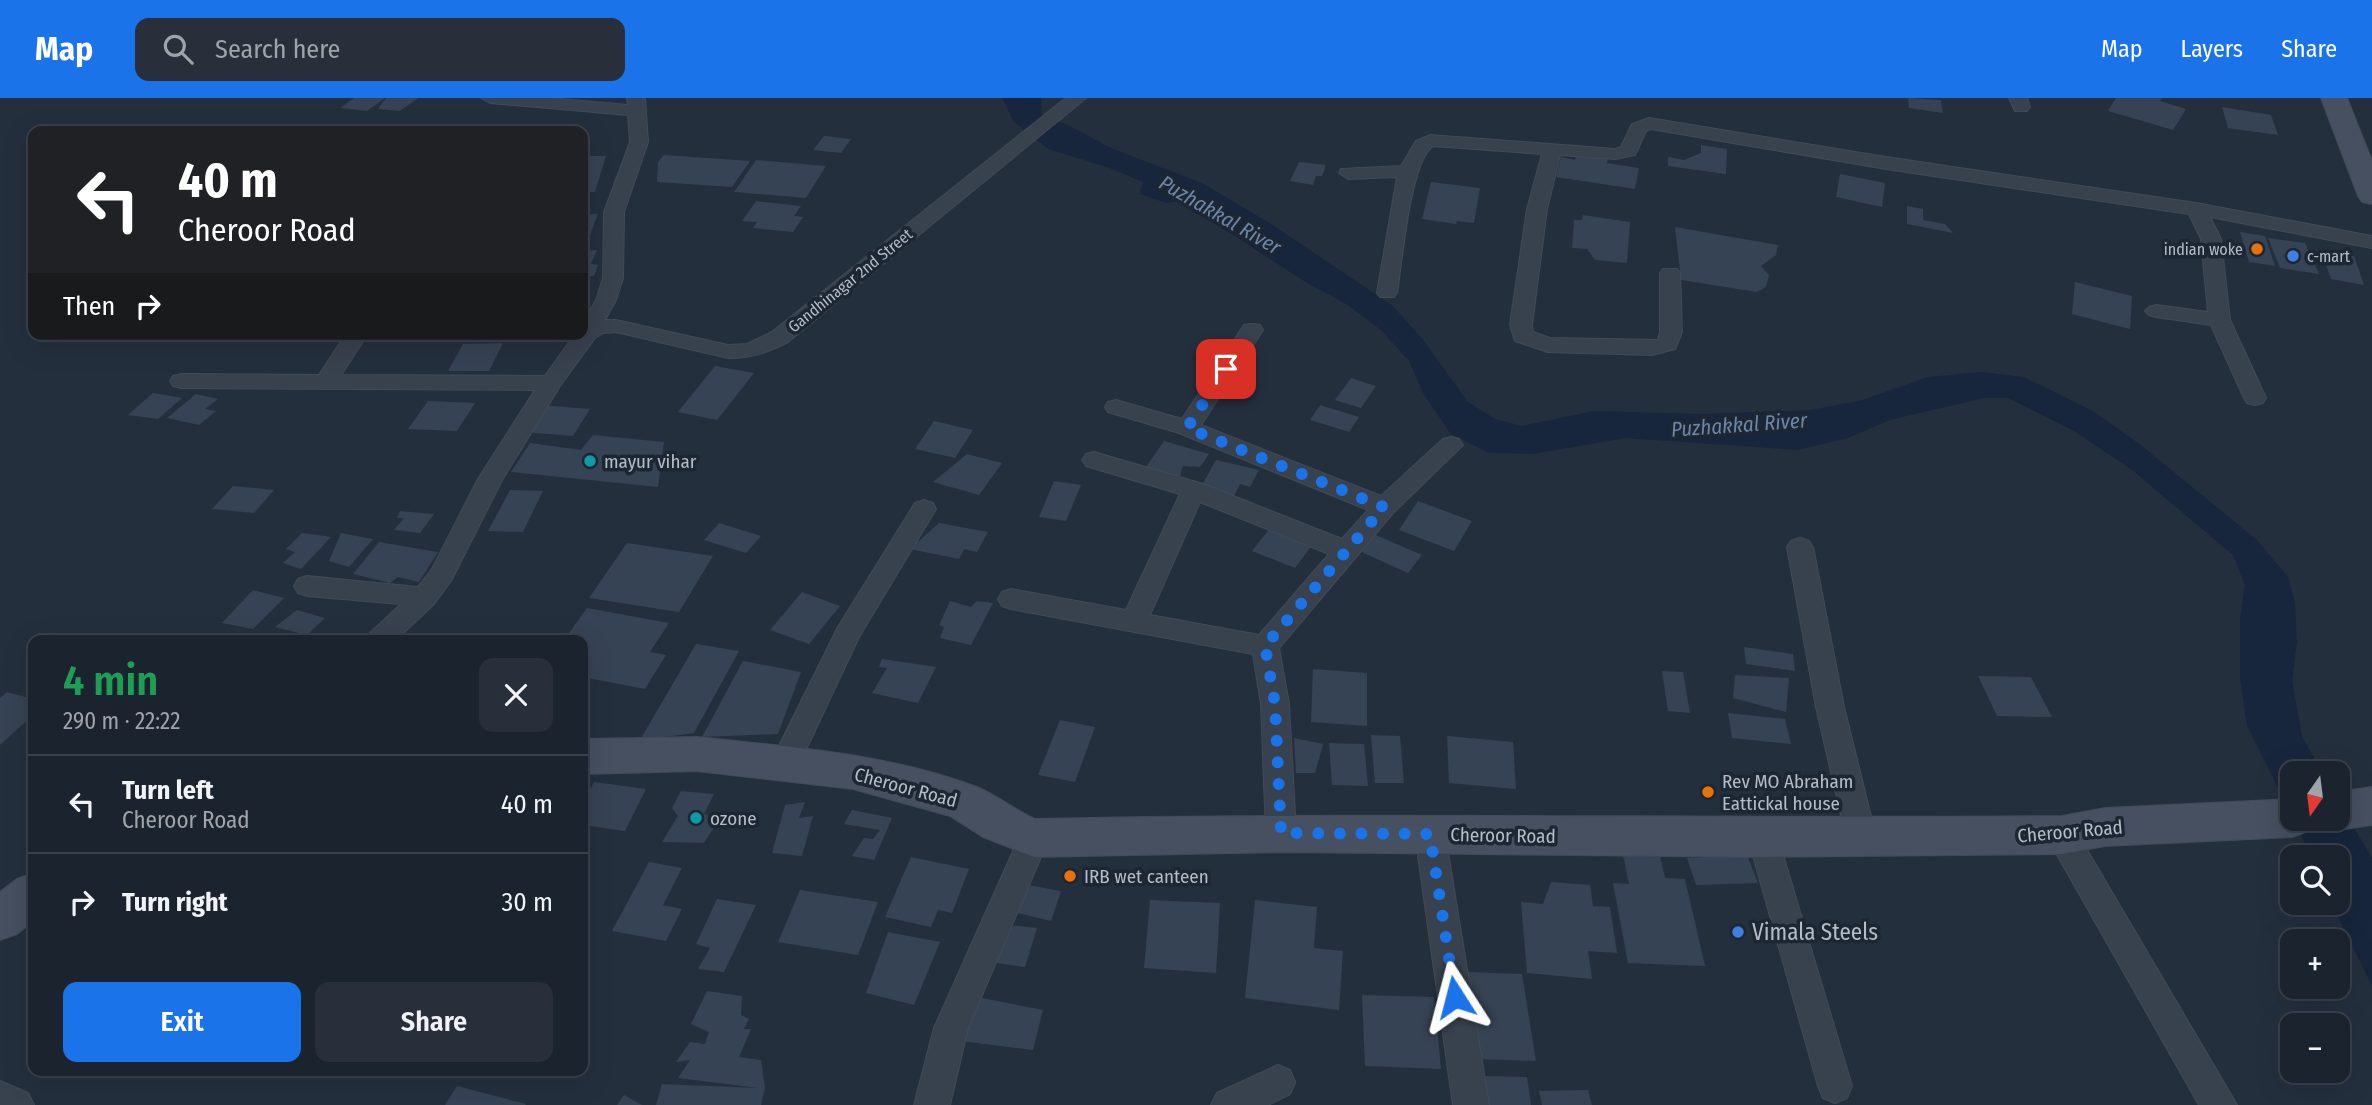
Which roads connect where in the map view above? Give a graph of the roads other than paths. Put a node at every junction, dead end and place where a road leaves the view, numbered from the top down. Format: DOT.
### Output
graph roads {
  1 [pos="490,98"];
  2 [pos="1077,98"];
  3 [pos="2334,98"];
  4 [pos="637,105"];
  5 [pos="1552,149"];
  6 [pos="1407,171"];
  7 [pos="1348,173"];
  8 [pos="2372,196"];
  9 [pos="2196,209"];
  10 [pos="2372,242"];
  11 [pos="1670,273"];
  12 [pos="1387,293"];
  13 [pos="2156,311"];
  14 [pos="2219,320"];
  15 [pos="1252,330"];
  16 [pos="588,331"];
  17 [pos="588,332"];
  18 [pos="353,340"];
  19 [pos="582,340"];
  20 [pos="181,381"];
  21 [pos="325,382"];
  22 [pos="551,383"];
  23 [pos="2255,398"];
  24 [pos="1116,407"];
  25 [pos="1187,428"];
  26 [pos="1451,446"];
  27 [pos="1094,460"];
  28 [pos="1194,490"];
  29 [pos="1384,507"];
  30 [pos="924,509"];
  31 [pos="1800,547"];
  32 [pos="1346,551"];
  33 [pos="307,586"];
  34 [pos="425,597"];
  35 [pos="1011,599"];
  36 [pos="1134,622"];
  37 [pos="385,635"];
  38 [pos="1265,646"];
  39 [pos="588,757"];
  40 [pos="785,764"];
  41 [pos="2372,806"];
  42 [pos="2350,809"];
  43 [pos="2280,819"];
  44 [pos="1281,833"];
  45 [pos="1430,834"];
  46 [pos="2062,835"];
  47 [pos="1861,837"];
  48 [pos="1034,838"];
  49 [pos="1763,838"];
  50 [pos="28,898"];
  51 [pos="0,919"];
  52 [pos="1278,1082"];
  53 [pos="1835,1086"];
  54 [pos="0,1098"];
  55 [pos="16,1105"];
  56 [pos="932,1105"];
  57 [pos="1229,1105"];
  58 [pos="1471,1105"];
  59 [pos="2219,1105"];
  1 -- 4 [label="street"];
  2 -- 17 [label="street, Gandhinagar 2nd Street"];
  3 -- 8 [label="main road"];
  4 -- 16 [label="street"];
  5 -- 6 [label="street"];
  5 -- 9 [label="street"];
  5 -- 11 [label="street"];
  6 -- 7 [label="street"];
  6 -- 12 [label="street"];
  9 -- 10 [label="street"];
  9 -- 14 [label="street"];
  13 -- 14 [label="street"];
  14 -- 23 [label="street"];
  15 -- 25 [label="street"];
  18 -- 21 [label="street"];
  19 -- 22 [label="street"];
  20 -- 21 [label="street"];
  21 -- 22 [label="street"];
  22 -- 34 [label="street"];
  24 -- 25 [label="street"];
  25 -- 29 [label="street"];
  26 -- 29 [label="street"];
  27 -- 28 [label="street"];
  28 -- 32 [label="street"];
  28 -- 36 [label="street"];
  29 -- 32 [label="street"];
  30 -- 40 [label="street"];
  31 -- 47 [label="street"];
  32 -- 38 [label="street"];
  33 -- 34 [label="street"];
  34 -- 37 [label="street"];
  35 -- 36 [label="street"];
  36 -- 38 [label="street"];
  38 -- 44 [label="street"];
  39 -- 40 [label="main road, Cheroor Road"];
  40 -- 48 [label="main road, Cheroor Road"];
  41 -- 42 [label="main road"];
  43 -- 46 [label="main road, Cheroor Road"];
  44 -- 45 [label="main road, Cheroor Road"];
  44 -- 48 [label="main road, Cheroor Road"];
  45 -- 49 [label="main road, Cheroor Road"];
  45 -- 58 [label="street"];
  46 -- 47 [label="main road, Cheroor Road"];
  46 -- 59 [label="street"];
  47 -- 49 [label="main road, Cheroor Road"];
  48 -- 56 [label="street"];
  49 -- 53 [label="street"];
  50 -- 51 [label="main road"];
  52 -- 57 [label="street"];
  54 -- 55 [label="street"];
}
